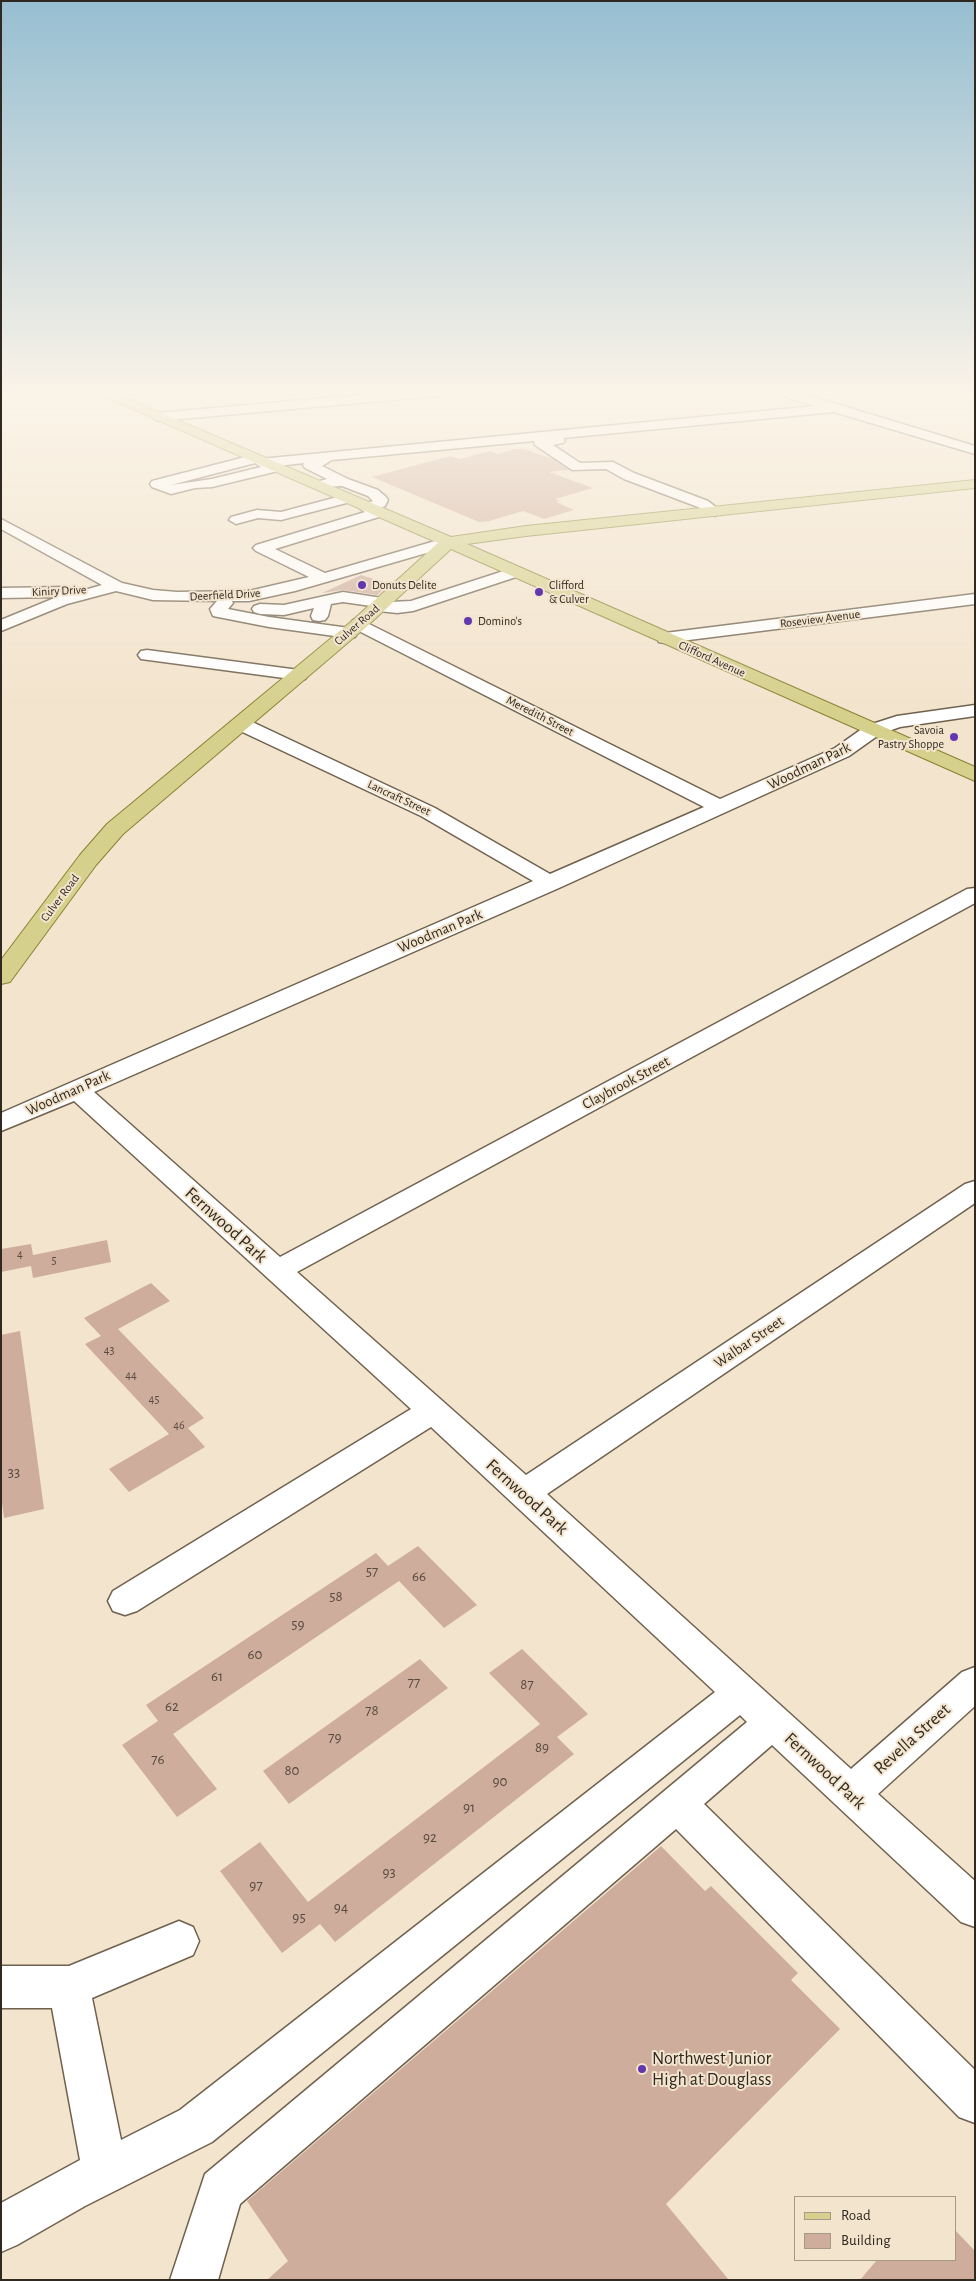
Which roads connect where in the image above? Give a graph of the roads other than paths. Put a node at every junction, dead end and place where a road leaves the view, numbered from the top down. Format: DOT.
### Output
graph roads {
  1 [pos="379,498"];
  2 [pos="688,498"];
  3 [pos="841,498"];
  4 [pos="346,499"];
  5 [pos="372,510"];
  6 [pos="715,512"];
  7 [pos="236,520"];
  8 [pos="1,523"];
  9 [pos="449,542"];
  10 [pos="516,572"];
  11 [pos="323,578"];
  12 [pos="116,586"];
  13 [pos="1,593"];
  14 [pos="975,599"];
  15 [pos="222,600"];
  16 [pos="323,601"];
  17 [pos="381,605"];
  18 [pos="1,626"];
  19 [pos="308,628"];
  20 [pos="354,628"];
  21 [pos="665,638"];
  22 [pos="147,655"];
  23 [pos="299,675"];
  24 [pos="975,710"];
  25 [pos="241,724"];
  26 [pos="873,730"];
  27 [pos="975,775"];
  28 [pos="720,807"];
  29 [pos="551,883"];
  30 [pos="975,894"];
  31 [pos="1,976"];
  32 [pos="76,1089"];
  33 [pos="1,1123"];
  34 [pos="975,1190"];
  35 [pos="277,1271"];
  36 [pos="432,1411"];
  37 [pos="524,1493"];
  38 [pos="125,1601"];
  39 [pos="975,1683"];
  40 [pos="740,1694"];
  41 [pos="772,1723"];
  42 [pos="850,1795"];
  43 [pos="677,1804"];
  44 [pos="975,1908"];
  45 [pos="179,1941"];
  46 [pos="1,1987"];
  47 [pos="69,1987"];
  48 [pos="975,2101"];
  49 [pos="105,2172"];
  50 [pos="1,2229"];
  51 [pos="194,2280"];
  1 -- 5 [label="street"];
  2 -- 6 [label="street"];
  3 -- 6 [label="main road"];
  4 -- 5 [label="main road, Clifford Avenue"];
  4 -- 7 [label="street"];
  5 -- 9 [label="main road, Clifford Avenue"];
  5 -- 11 [label="street"];
  6 -- 9 [label="main road"];
  8 -- 12 [label="street"];
  9 -- 10 [label="main road, Clifford Avenue"];
  9 -- 11 [label="street, Deerfield Drive"];
  9 -- 17 [label="main road, Culver Road"];
  10 -- 17 [label="street"];
  10 -- 21 [label="main road, Clifford Avenue"];
  11 -- 15 [label="street, Deerfield Drive"];
  12 -- 13 [label="street, Kiniry Drive"];
  12 -- 15 [label="street, Deerfield Drive"];
  12 -- 18 [label="street, Deerfield Drive"];
  14 -- 21 [label="street, Roseview Avenue"];
  15 -- 16 [label="street"];
  15 -- 19 [label="street, Meredith Street"];
  16 -- 17 [label="street"];
  16 -- 19 [label="street"];
  17 -- 20 [label="main road, Culver Road"];
  19 -- 20 [label="street, Meredith Street"];
  20 -- 23 [label="main road, Culver Road"];
  20 -- 28 [label="street, Meredith Street"];
  21 -- 26 [label="main road, Clifford Avenue"];
  22 -- 23 [label="street"];
  23 -- 25 [label="main road, Culver Road"];
  24 -- 26 [label="street, Woodman Park"];
  25 -- 29 [label="street, Lancraft Street"];
  25 -- 31 [label="main road, Culver Road"];
  26 -- 27 [label="main road, Clifford Avenue"];
  26 -- 28 [label="street, Woodman Park"];
  28 -- 29 [label="street, Woodman Park"];
  29 -- 32 [label="street, Woodman Park"];
  30 -- 35 [label="street, Claybrook Street"];
  32 -- 33 [label="street, Woodman Park"];
  32 -- 35 [label="street, Fernwood Park"];
  34 -- 37 [label="street, Walbar Street"];
  35 -- 36 [label="street, Fernwood Park"];
  36 -- 37 [label="street, Fernwood Park"];
  36 -- 38 [label="street"];
  37 -- 40 [label="street, Fernwood Park"];
  39 -- 42 [label="street, Revella Street"];
  40 -- 41 [label="street, Fernwood Park"];
  40 -- 49 [label="street"];
  41 -- 42 [label="street, Fernwood Park"];
  41 -- 43 [label="street"];
  42 -- 44 [label="street, Fernwood Park"];
  43 -- 48 [label="street"];
  43 -- 51 [label="street"];
  45 -- 47 [label="street"];
  46 -- 47 [label="street"];
  47 -- 49 [label="street"];
  49 -- 50 [label="street"];
}
